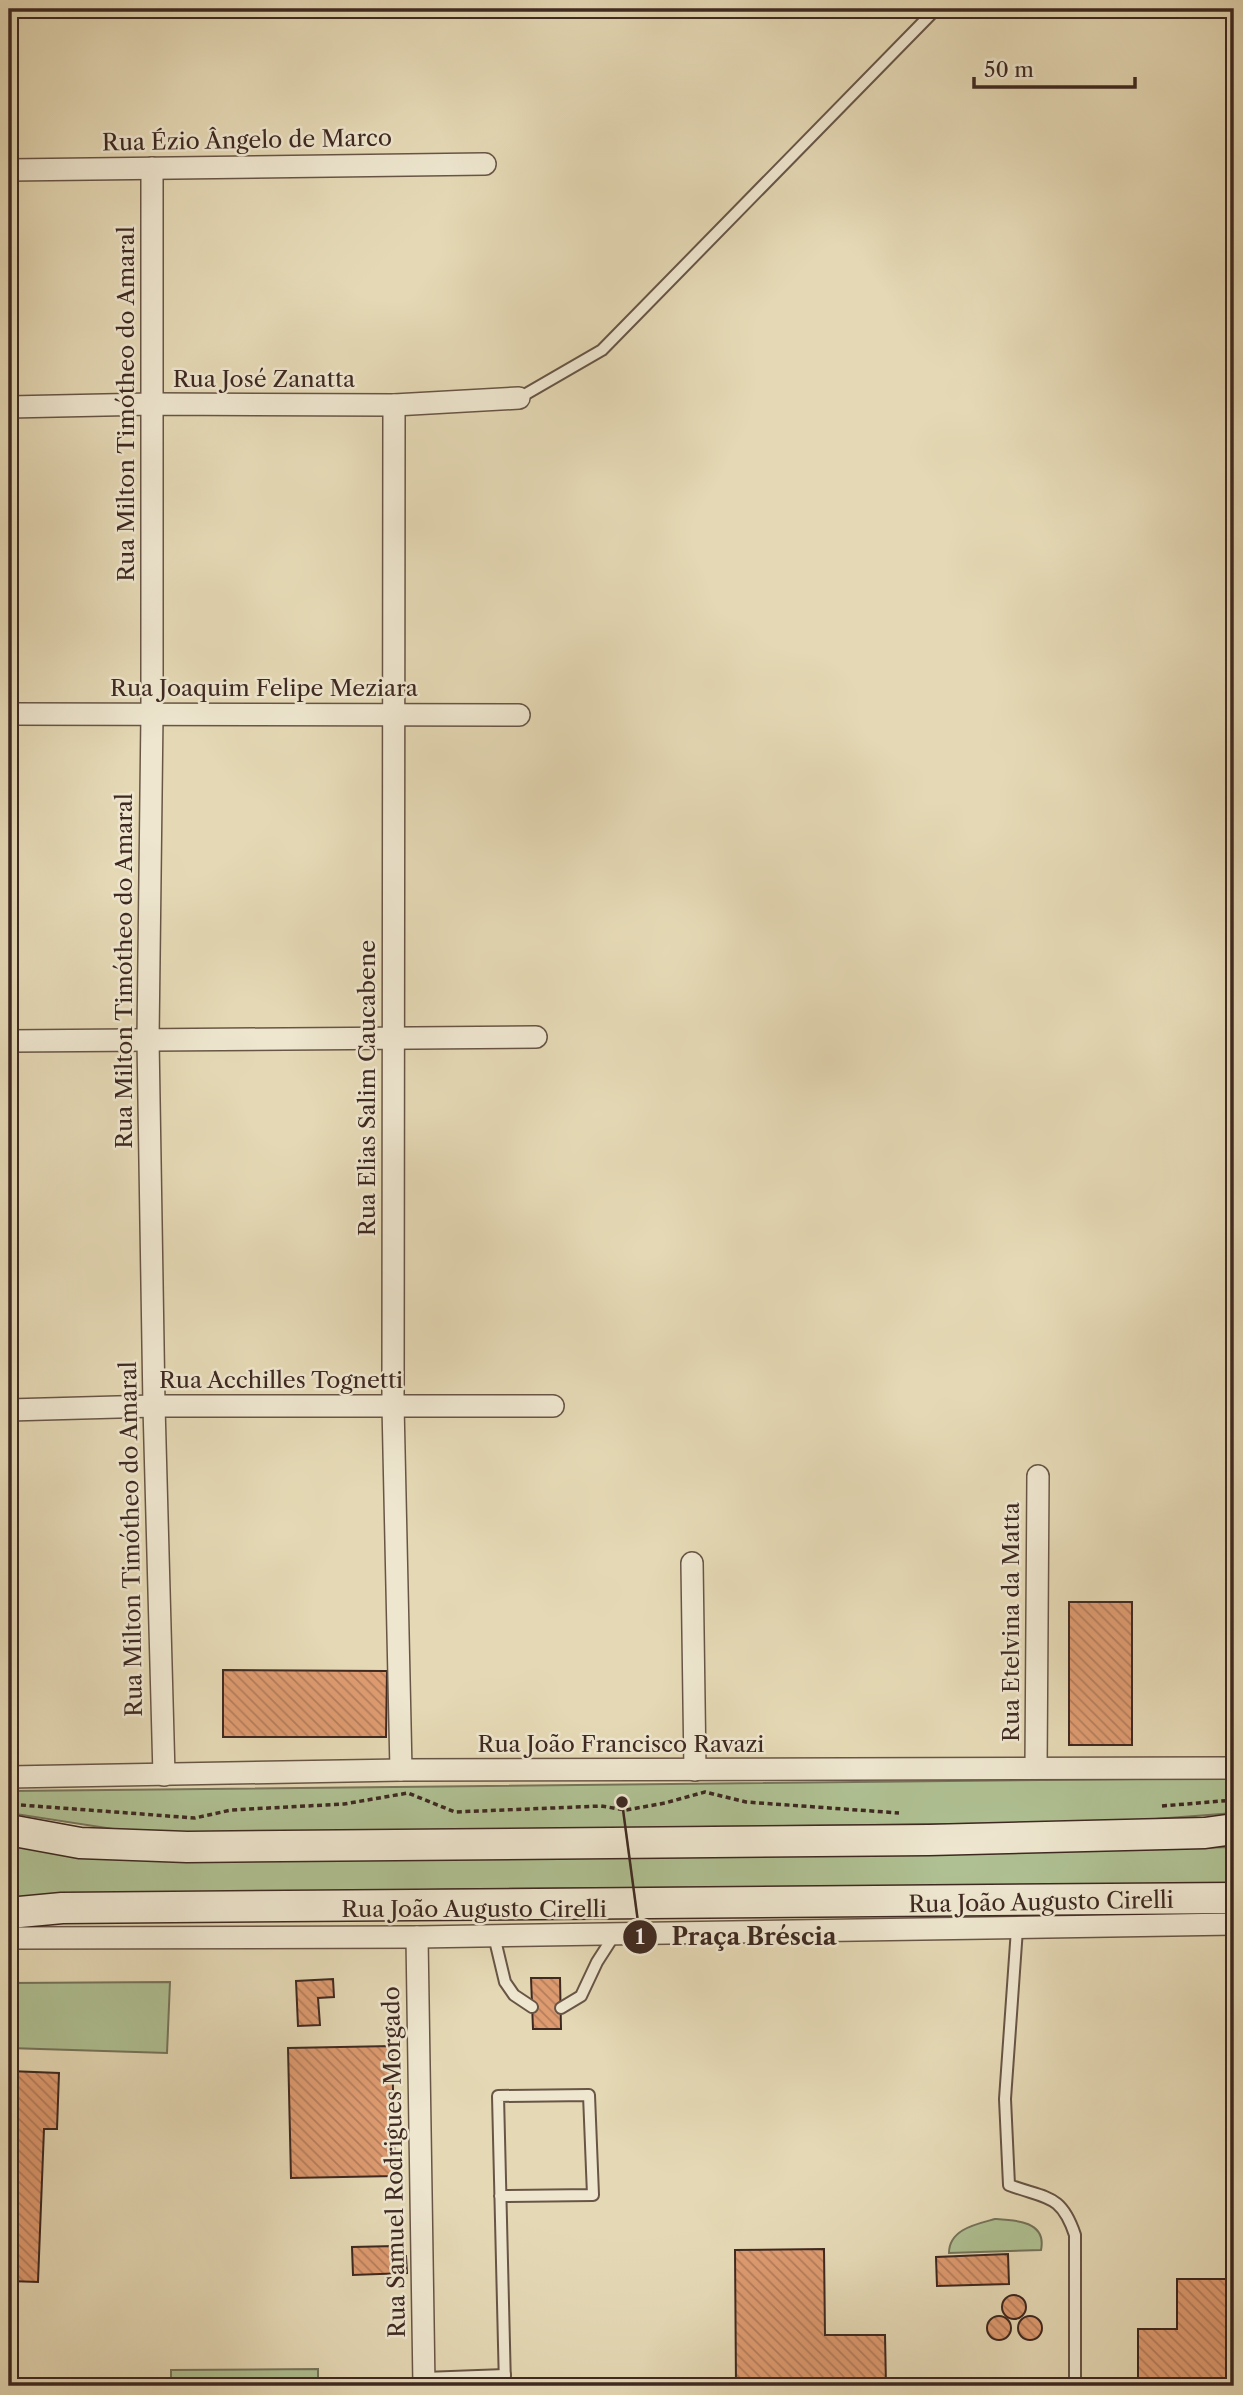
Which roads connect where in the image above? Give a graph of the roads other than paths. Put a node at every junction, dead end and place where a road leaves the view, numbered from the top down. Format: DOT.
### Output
graph roads {
  1 [pos="936,9"];
  2 [pos="485,164"];
  3 [pos="152,167"];
  4 [pos="9,170"];
  5 [pos="519,398"];
  6 [pos="152,404"];
  7 [pos="394,405"];
  8 [pos="9,407"];
  9 [pos="9,714"];
  10 [pos="152,714"];
  11 [pos="393,715"];
  12 [pos="519,715"];
  13 [pos="393,1037"];
  14 [pos="536,1037"];
  15 [pos="148,1039"];
  16 [pos="9,1041"];
  17 [pos="393,1405"];
  18 [pos="154,1406"];
  19 [pos="553,1406"];
  20 [pos="9,1410"];
  21 [pos="1038,1476"];
  22 [pos="692,1563"];
  23 [pos="1036,1768"];
  24 [pos="1234,1768"];
  25 [pos="401,1770"];
  26 [pos="695,1770"];
  27 [pos="164,1775"];
  28 [pos="9,1777"];
  29 [pos="1234,1829"];
  30 [pos="9,1830"];
  31 [pos="1234,1898"];
  32 [pos="9,1913"];
  33 [pos="1234,1924"];
  34 [pos="1017,1929"];
  35 [pos="615,1934"];
  36 [pos="494,1936"];
  37 [pos="418,1937"];
  38 [pos="9,1938"];
  39 [pos="532,2007"];
  40 [pos="561,2008"];
  41 [pos="500,2196"];
  42 [pos="505,2381"];
  43 [pos="424,2382"];
  44 [pos="1075,2386"];
  1 -- 5 [label="lane"];
  2 -- 3 [label="street, Rua Ézio Ângelo de Marco"];
  3 -- 4 [label="street, Rua Ézio Ângelo de Marco"];
  3 -- 6 [label="street, Rua Milton Timótheo do Amaral"];
  5 -- 7 [label="street, Rua José Zanatta"];
  6 -- 7 [label="street, Rua José Zanatta"];
  6 -- 8 [label="street, Rua José Zanatta"];
  6 -- 10 [label="street, Rua Milton Timótheo do Amaral"];
  7 -- 11 [label="street, Rua Elias Salim Caucabene"];
  9 -- 10 [label="street, Rua Joaquim Felipe Meziara"];
  10 -- 11 [label="street, Rua Joaquim Felipe Meziara"];
  10 -- 15 [label="street, Rua Milton Timótheo do Amaral"];
  11 -- 12 [label="street, Rua Joaquim Felipe Meziara"];
  11 -- 13 [label="street, Rua Elias Salim Caucabene"];
  13 -- 14 [label="street"];
  13 -- 15 [label="street"];
  13 -- 17 [label="street, Rua Elias Salim Caucabene"];
  15 -- 16 [label="street"];
  15 -- 18 [label="street, Rua Milton Timótheo do Amaral"];
  17 -- 18 [label="street, Rua Acchilles Tognetti"];
  17 -- 19 [label="street, Rua Acchilles Tognetti"];
  17 -- 25 [label="street, Rua Elias Salim Caucabene"];
  18 -- 20 [label="street, Rua Acchilles Tognetti"];
  18 -- 27 [label="street, Rua Milton Timótheo do Amaral"];
  21 -- 23 [label="street, Rua Etelvina da Matta"];
  22 -- 26 [label="street"];
  23 -- 24 [label="street, Rua João Francisco Ravazi"];
  23 -- 26 [label="street, Rua João Francisco Ravazi"];
  25 -- 26 [label="street, Rua João Francisco Ravazi"];
  25 -- 27 [label="street, Rua João Francisco Ravazi"];
  27 -- 28 [label="street, Rua João Francisco Ravazi"];
  29 -- 30 [label="main road"];
  31 -- 32 [label="main road"];
  33 -- 34 [label="street, Rua João Augusto Cirelli"];
  34 -- 35 [label="street, Rua João Augusto Cirelli"];
  34 -- 44 [label="lane"];
  35 -- 36 [label="street, Rua João Augusto Cirelli"];
  35 -- 40 [label="lane"];
  36 -- 37 [label="street, Rua João Augusto Cirelli"];
  36 -- 39 [label="lane"];
  37 -- 38 [label="street, Rua João Augusto Cirelli"];
  37 -- 43 [label="street, Rua Samuel Rodrigues Morgado"];
  41 -- 41 [label="lane"];
  41 -- 42 [label="lane"];
  42 -- 43 [label="lane"];
}
